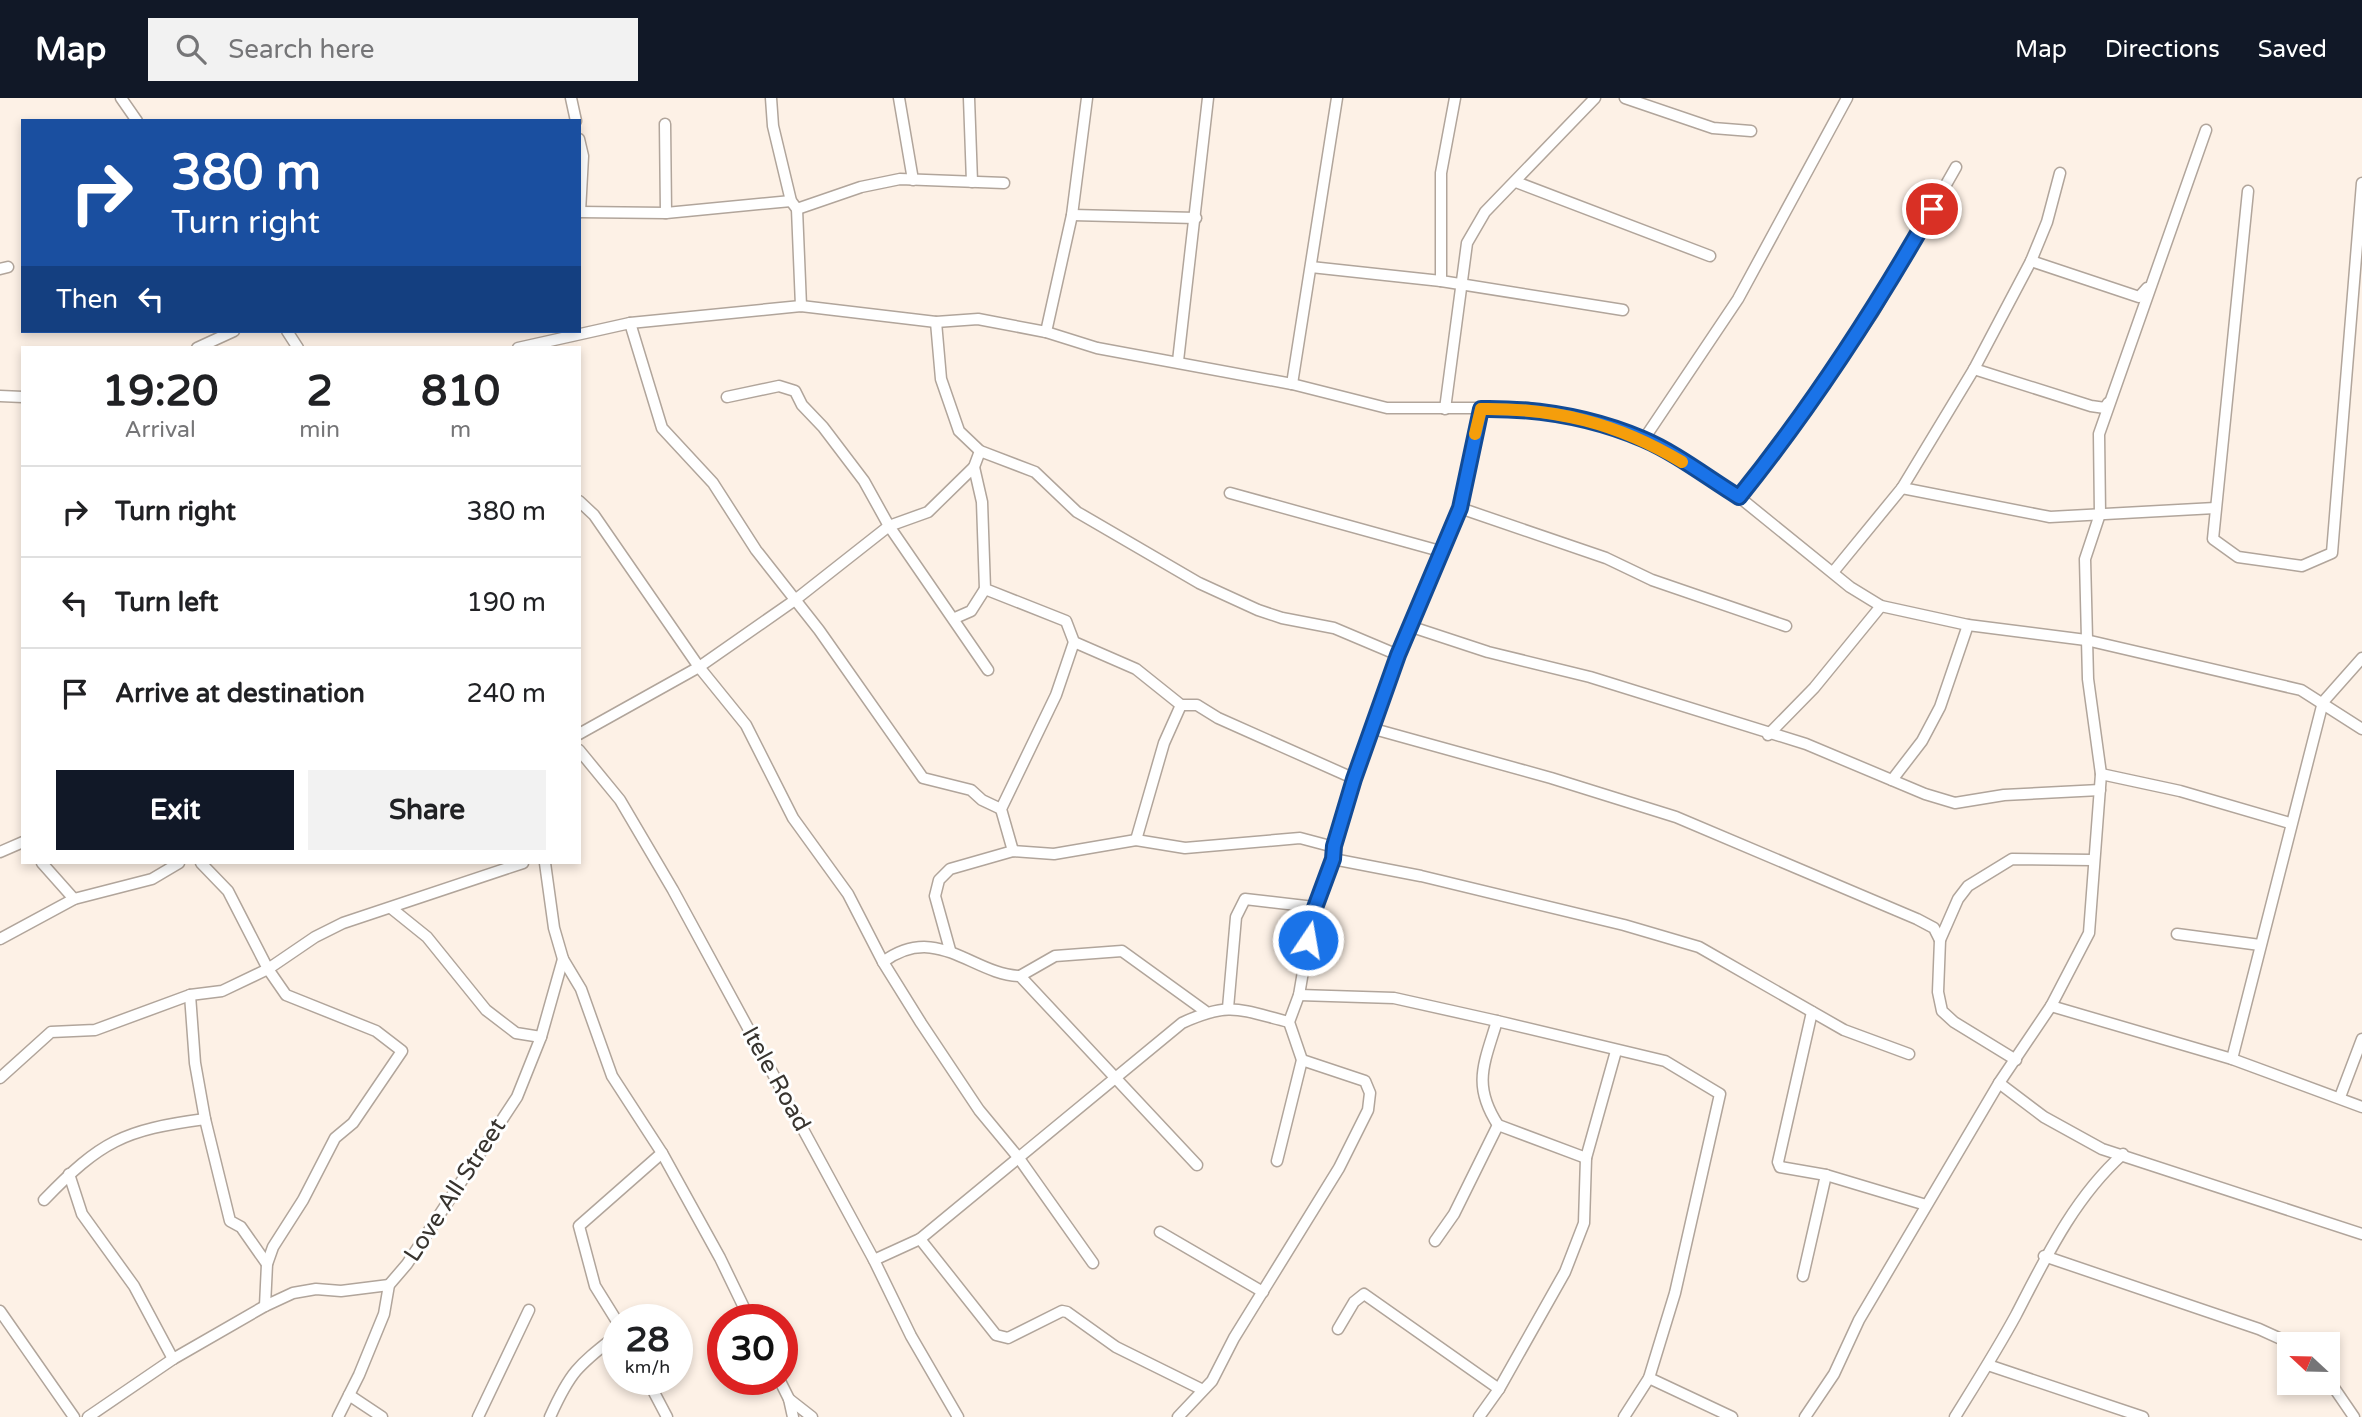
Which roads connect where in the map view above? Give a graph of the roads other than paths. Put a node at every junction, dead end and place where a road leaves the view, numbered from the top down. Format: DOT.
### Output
graph roads {
  1 [pos="121,98"];
  2 [pos="571,98"];
  3 [pos="771,98"];
  4 [pos="899,98"];
  5 [pos="970,98"];
  6 [pos="1087,98"];
  7 [pos="1208,98"];
  8 [pos="1337,98"];
  9 [pos="1455,98"];
  10 [pos="1595,98"];
  11 [pos="1625,98"];
  12 [pos="135,119"];
  13 [pos="576,119"];
  14 [pos="1834,122"];
  15 [pos="665,124"];
  16 [pos="2206,130"];
  17 [pos="1751,131"];
  18 [pos="581,148"];
  19 [pos="1956,167"];
  20 [pos="2060,173"];
  21 [pos="913,180"];
  22 [pos="1516,181"];
  23 [pos="972,183"];
  24 [pos="1004,183"];
  25 [pos="2362,183"];
  26 [pos="2249,191"];
  27 [pos="581,193"];
  28 [pos="794,205"];
  29 [pos="581,212"];
  30 [pos="666,213"];
  31 [pos="1073,215"];
  32 [pos="1196,218"];
  33 [pos="1710,256"];
  34 [pos="2031,261"];
  35 [pos="1311,267"];
  36 [pos="1441,281"];
  37 [pos="1464,284"];
  38 [pos="2149,286"];
  39 [pos="801,306"];
  40 [pos="1623,310"];
  41 [pos="936,321"];
  42 [pos="629,323"];
  43 [pos="1046,332"];
  44 [pos="230,333"];
  45 [pos="201,346"];
  46 [pos="527,346"];
  47 [pos="1178,360"];
  48 [pos="1974,369"];
  49 [pos="1292,384"];
  50 [pos="0,396"];
  51 [pos="2112,396"];
  52 [pos="21,397"];
  53 [pos="727,397"];
  54 [pos="1445,408"];
  55 [pos="1481,409"];
  56 [pos="1644,439"];
  57 [pos="979,451"];
  58 [pos="974,467"];
  59 [pos="1902,488"];
  60 [pos="1230,493"];
  61 [pos="1739,497"];
  62 [pos="581,503"];
  63 [pos="1460,508"];
  64 [pos="2215,508"];
  65 [pos="2100,514"];
  66 [pos="889,526"];
  67 [pos="1440,551"];
  68 [pos="1834,571"];
  69 [pos="985,589"];
  70 [pos="795,600"];
  71 [pos="1881,606"];
  72 [pos="955,618"];
  73 [pos="1409,625"];
  74 [pos="1968,625"];
  75 [pos="1786,626"];
  76 [pos="2086,640"];
  77 [pos="1074,642"];
  78 [pos="1398,655"];
  79 [pos="2362,658"];
  80 [pos="699,667"];
  81 [pos="988,670"];
  82 [pos="2323,702"];
  83 [pos="1181,705"];
  84 [pos="1374,729"];
  85 [pos="2362,729"];
  86 [pos="581,733"];
  87 [pos="1768,734"];
  88 [pos="581,752"];
  89 [pos="2101,774"];
  90 [pos="1354,779"];
  91 [pos="1892,780"];
  92 [pos="2100,790"];
  93 [pos="1001,809"];
  94 [pos="2290,823"];
  95 [pos="1136,840"];
  96 [pos="21,843"];
  97 [pos="1334,846"];
  98 [pos="1013,851"];
  99 [pos="0,852"];
  100 [pos="1333,859"];
  101 [pos="2092,860"];
  102 [pos="43,864"];
  103 [pos="177,864"];
  104 [pos="202,864"];
  105 [pos="520,864"];
  106 [pos="545,864"];
  107 [pos="74,899"];
  108 [pos="391,908"];
  109 [pos="1313,913"];
  110 [pos="2177,934"];
  111 [pos="0,939"];
  112 [pos="1940,940"];
  113 [pos="2260,945"];
  114 [pos="950,950"];
  115 [pos="563,959"];
  116 [pos="883,962"];
  117 [pos="268,970"];
  118 [pos="1020,976"];
  119 [pos="190,995"];
  120 [pos="1299,995"];
  121 [pos="2051,1006"];
  122 [pos="1228,1007"];
  123 [pos="1205,1011"];
  124 [pos="1812,1012"];
  125 [pos="1497,1021"];
  126 [pos="1289,1022"];
  127 [pos="541,1037"];
  128 [pos="2362,1040"];
  129 [pos="1616,1051"];
  130 [pos="1909,1054"];
  131 [pos="2232,1059"];
  132 [pos="1301,1060"];
  133 [pos="2016,1060"];
  134 [pos="0,1078"];
  135 [pos="1115,1080"];
  136 [pos="1999,1083"];
  137 [pos="2340,1097"];
  138 [pos="2362,1107"];
  139 [pos="205,1119"];
  140 [pos="1498,1125"];
  141 [pos="2102,1149"];
  142 [pos="662,1153"];
  143 [pos="2123,1154"];
  144 [pos="1018,1157"];
  145 [pos="1586,1158"];
  146 [pos="1277,1161"];
  147 [pos="1197,1165"];
  148 [pos="2102,1173"];
  149 [pos="69,1174"];
  150 [pos="1826,1175"];
  151 [pos="44,1200"];
  152 [pos="1926,1205"];
  153 [pos="1160,1232"];
  154 [pos="2362,1234"];
  155 [pos="920,1239"];
  156 [pos="1434,1241"];
  157 [pos="274,1247"];
  158 [pos="256,1250"];
  159 [pos="2045,1255"];
  160 [pos="874,1260"];
  161 [pos="1093,1263"];
  162 [pos="267,1264"];
  163 [pos="1803,1276"];
  164 [pos="389,1285"];
  165 [pos="1263,1292"];
  166 [pos="606,1304"];
  167 [pos="742,1304"];
  168 [pos="265,1306"];
  169 [pos="529,1310"];
  170 [pos="0,1311"];
  171 [pos="1338,1329"];
  172 [pos="2277,1337"];
  173 [pos="602,1347"];
  174 [pos="173,1359"];
  175 [pos="1988,1365"];
  176 [pos="1649,1378"];
  177 [pos="1201,1389"];
  178 [pos="1499,1389"];
  179 [pos="349,1395"];
  180 [pos="655,1395"];
  181 [pos="787,1395"];
  182 [pos="2339,1395"];
  183 [pos="789,1399"];
  184 [pos="92,1416"];
  185 [pos="74,1417"];
  186 [pos="338,1417"];
  187 [pos="382,1417"];
  188 [pos="478,1417"];
  189 [pos="550,1417"];
  190 [pos="667,1417"];
  191 [pos="793,1417"];
  192 [pos="812,1417"];
  193 [pos="958,1417"];
  194 [pos="1178,1417"];
  195 [pos="1479,1417"];
  196 [pos="1625,1417"];
  197 [pos="1732,1417"];
  198 [pos="1805,1417"];
  199 [pos="1955,1417"];
  200 [pos="2143,1417"];
  201 [pos="2354,1417"];
  1 -- 12 [label="street"];
  2 -- 13 [label="street"];
  3 -- 28 [label="street"];
  4 -- 21 [label="street"];
  5 -- 23 [label="street"];
  6 -- 31 [label="street"];
  7 -- 32 [label="street"];
  8 -- 35 [label="street"];
  9 -- 36 [label="street"];
  10 -- 22 [label="street"];
  11 -- 17 [label="street"];
  14 -- 56 [label="street"];
  15 -- 30 [label="street"];
  16 -- 38 [label="street"];
  18 -- 27 [label="street"];
  19 -- 61 [label="street"];
  20 -- 34 [label="street"];
  21 -- 23 [label="street"];
  21 -- 28 [label="street"];
  22 -- 33 [label="street"];
  22 -- 37 [label="street"];
  23 -- 24 [label="street"];
  25 -- 64 [label="street"];
  26 -- 64 [label="street"];
  28 -- 30 [label="street"];
  28 -- 39 [label="street"];
  29 -- 30 [label="street"];
  31 -- 32 [label="street"];
  31 -- 43 [label="street"];
  32 -- 47 [label="street"];
  34 -- 38 [label="street"];
  34 -- 48 [label="street"];
  35 -- 36 [label="street"];
  35 -- 49 [label="street"];
  36 -- 37 [label="street"];
  37 -- 40 [label="street"];
  37 -- 54 [label="street"];
  38 -- 51 [label="street"];
  39 -- 41 [label="street"];
  39 -- 42 [label="street"];
  41 -- 43 [label="street"];
  41 -- 57 [label="street"];
  42 -- 46 [label="street"];
  42 -- 70 [label="street"];
  43 -- 47 [label="street"];
  44 -- 45 [label="street"];
  47 -- 49 [label="street"];
  48 -- 51 [label="street"];
  48 -- 59 [label="street"];
  49 -- 54 [label="street"];
  50 -- 52 [label="street"];
  51 -- 65 [label="street"];
  53 -- 66 [label="street"];
  54 -- 55 [label="street"];
  55 -- 56 [label="street"];
  55 -- 63 [label="street"];
  56 -- 61 [label="street"];
  57 -- 58 [label="street"];
  57 -- 78 [label="street"];
  58 -- 66 [label="street"];
  58 -- 69 [label="street"];
  59 -- 65 [label="street"];
  59 -- 68 [label="street"];
  60 -- 67 [label="street"];
  61 -- 68 [label="street"];
  62 -- 80 [label="street"];
  63 -- 67 [label="street"];
  63 -- 75 [label="street"];
  64 -- 65 [label="street"];
  65 -- 76 [label="street"];
  66 -- 70 [label="street"];
  66 -- 72 [label="street"];
  67 -- 73 [label="street"];
  68 -- 71 [label="street"];
  69 -- 72 [label="street"];
  69 -- 77 [label="street"];
  70 -- 80 [label="street"];
  70 -- 93 [label="street"];
  71 -- 74 [label="street"];
  71 -- 87 [label="street"];
  72 -- 81 [label="street"];
  73 -- 78 [label="street"];
  73 -- 87 [label="street"];
  74 -- 76 [label="street"];
  74 -- 91 [label="street"];
  76 -- 82 [label="street"];
  76 -- 89 [label="street"];
  77 -- 83 [label="street"];
  77 -- 93 [label="street"];
  78 -- 84 [label="street"];
  79 -- 82 [label="street"];
  80 -- 86 [label="street"];
  80 -- 116 [label="street"];
  82 -- 85 [label="street"];
  82 -- 94 [label="street"];
  83 -- 90 [label="street"];
  83 -- 95 [label="street"];
  84 -- 90 [label="street"];
  84 -- 112 [label="street"];
  87 -- 91 [label="street"];
  88 -- 160 [label="street, Itele Road"];
  89 -- 92 [label="street"];
  89 -- 94 [label="street"];
  90 -- 97 [label="street"];
  91 -- 92 [label="street"];
  92 -- 101 [label="street"];
  93 -- 98 [label="street"];
  94 -- 113 [label="street"];
  95 -- 97 [label="street"];
  95 -- 98 [label="street"];
  96 -- 99 [label="street"];
  97 -- 100 [label="street"];
  98 -- 114 [label="street"];
  100 -- 109 [label="street"];
  100 -- 124 [label="street"];
  101 -- 112 [label="street"];
  101 -- 121 [label="street"];
  102 -- 107 [label="street"];
  103 -- 107 [label="street"];
  104 -- 117 [label="street"];
  105 -- 108 [label="street"];
  106 -- 115 [label="street"];
  107 -- 111 [label="street"];
  108 -- 117 [label="street"];
  108 -- 127 [label="street"];
  109 -- 120 [label="street"];
  109 -- 122 [label="street"];
  110 -- 113 [label="street"];
  112 -- 133 [label="street"];
  113 -- 131 [label="street"];
  114 -- 116 [label="street"];
  114 -- 118 [label="street"];
  115 -- 127 [label="street, Love All Street"];
  115 -- 142 [label="street"];
  116 -- 144 [label="street"];
  117 -- 119 [label="street"];
  117 -- 157 [label="street"];
  118 -- 123 [label="street"];
  118 -- 135 [label="street"];
  119 -- 134 [label="street"];
  119 -- 139 [label="street"];
  120 -- 125 [label="street"];
  120 -- 126 [label="street"];
  121 -- 131 [label="street"];
  121 -- 133 [label="street"];
  122 -- 123 [label="street"];
  122 -- 126 [label="street"];
  123 -- 135 [label="street"];
  124 -- 130 [label="street"];
  124 -- 150 [label="street"];
  125 -- 129 [label="street"];
  125 -- 140 [label="street"];
  126 -- 132 [label="street"];
  127 -- 164 [label="street, Love All Street"];
  128 -- 137 [label="street"];
  129 -- 145 [label="street"];
  129 -- 176 [label="street"];
  131 -- 137 [label="street"];
  132 -- 146 [label="street"];
  132 -- 165 [label="street"];
  133 -- 136 [label="street"];
  135 -- 144 [label="street"];
  135 -- 147 [label="street"];
  136 -- 141 [label="street"];
  136 -- 152 [label="street"];
  137 -- 138 [label="street"];
  139 -- 149 [label="street"];
  139 -- 158 [label="street"];
  140 -- 145 [label="street"];
  140 -- 156 [label="street"];
  141 -- 143 [label="street"];
  141 -- 148 [label="street"];
  142 -- 166 [label="street"];
  142 -- 167 [label="street"];
  143 -- 148 [label="street"];
  143 -- 154 [label="street"];
  144 -- 155 [label="street"];
  144 -- 161 [label="street"];
  145 -- 178 [label="street"];
  148 -- 159 [label="street"];
  149 -- 151 [label="street"];
  149 -- 174 [label="street"];
  150 -- 152 [label="street"];
  150 -- 163 [label="street"];
  152 -- 198 [label="street"];
  153 -- 165 [label="street"];
  155 -- 160 [label="street"];
  155 -- 177 [label="street"];
  157 -- 158 [label="street"];
  157 -- 162 [label="street"];
  158 -- 162 [label="street"];
  159 -- 172 [label="street"];
  159 -- 175 [label="street"];
  160 -- 193 [label="street, Itele Road"];
  162 -- 168 [label="street"];
  164 -- 168 [label="street"];
  164 -- 179 [label="street, Love All Street"];
  165 -- 177 [label="street"];
  168 -- 174 [label="street"];
  169 -- 188 [label="street"];
  170 -- 185 [label="street"];
  171 -- 178 [label="street"];
  173 -- 189 [label="street"];
  174 -- 184 [label="street"];
  175 -- 199 [label="street"];
  175 -- 200 [label="street"];
  176 -- 196 [label="street"];
  176 -- 197 [label="street"];
  177 -- 194 [label="street"];
  178 -- 195 [label="street"];
  179 -- 186 [label="street, Love All Street"];
  179 -- 187 [label="street"];
  180 -- 190 [label="street"];
  181 -- 183 [label="street"];
  182 -- 201 [label="street"];
  183 -- 191 [label="street"];
  183 -- 192 [label="street"];
}
